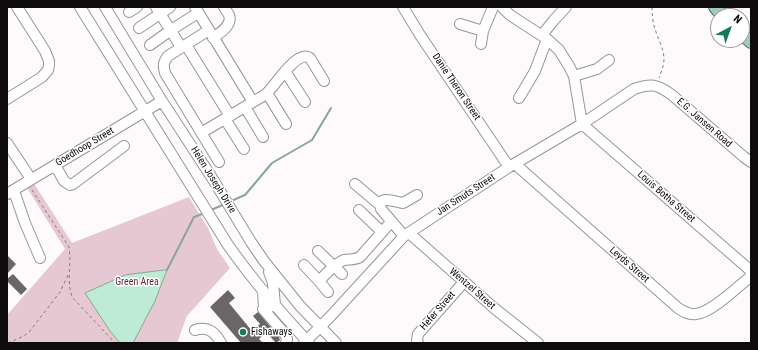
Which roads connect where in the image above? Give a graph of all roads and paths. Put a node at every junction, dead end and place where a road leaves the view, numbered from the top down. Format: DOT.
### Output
graph roads {
  1 [pos="17,7"];
  2 [pos="105,7"];
  3 [pos="170,7"];
  4 [pos="224,7"];
  5 [pos="403,7"];
  6 [pos="493,7"];
  7 [pos="502,7"];
  8 [pos="566,7"];
  9 [pos="652,7"];
  10 [pos="84,8"];
  11 [pos="158,10"];
  12 [pos="197,10"];
  13 [pos="460,24"];
  14 [pos="139,28"];
  15 [pos="171,30"];
  16 [pos="483,31"];
  17 [pos="211,34"];
  18 [pos="545,37"];
  19 [pos="481,44"];
  20 [pos="150,45"];
  21 [pos="183,46"];
  22 [pos="609,60"];
  23 [pos="286,71"];
  24 [pos="574,76"];
  25 [pos="324,82"];
  26 [pos="656,86"];
  27 [pos="266,94"];
  28 [pos="519,98"];
  29 [pos="7,99"];
  30 [pos="162,101"];
  31 [pos="305,102"];
  32 [pos="249,104"];
  33 [pos="145,111"];
  34 [pos="227,117"];
  35 [pos="286,124"];
  36 [pos="582,124"];
  37 [pos="201,133"];
  38 [pos="263,137"];
  39 [pos="7,143"];
  40 [pos="124,146"];
  41 [pos="244,149"];
  42 [pos="219,162"];
  43 [pos="751,162"];
  44 [pos="55,165"];
  45 [pos="512,165"];
  46 [pos="29,181"];
  47 [pos="355,184"];
  48 [pos="10,192"];
  49 [pos="417,194"];
  50 [pos="380,205"];
  51 [pos="359,210"];
  52 [pos="391,222"];
  53 [pos="382,232"];
  54 [pos="406,234"];
  55 [pos="318,251"];
  56 [pos="40,258"];
  57 [pos="264,261"];
  58 [pos="304,265"];
  59 [pos="334,266"];
  60 [pos="751,271"];
  61 [pos="69,272"];
  62 [pos="342,274"];
  63 [pos="751,276"];
  64 [pos="319,281"];
  65 [pos="464,282"];
  66 [pos="328,292"];
  67 [pos="275,305"];
  68 [pos="300,306"];
  69 [pos="263,309"];
  70 [pos="329,318"];
  71 [pos="320,327"];
  72 [pos="195,330"];
  73 [pos="304,342"];
  74 [pos="8,343"];
  75 [pos="115,343"];
  76 [pos="221,343"];
  77 [pos="286,343"];
  78 [pos="336,343"];
  79 [pos="418,343"];
  80 [pos="538,343"];
  1 -- 29 [label="street"];
  2 -- 30 [label="street, Helen Joseph Drive"];
  3 -- 11 [label="street"];
  4 -- 17 [label="street"];
  5 -- 45 [label="street, Danie Theron Street"];
  6 -- 16 [label="street"];
  7 -- 18 [label="street"];
  8 -- 18 [label="street"];
  9 -- 26 [label="path"];
  10 -- 33 [label="street"];
  11 -- 14 [label="street"];
  11 -- 15 [label="street"];
  12 -- 15 [label="street"];
  12 -- 17 [label="street"];
  13 -- 16 [label="street"];
  15 -- 20 [label="street"];
  15 -- 21 [label="street"];
  16 -- 19 [label="street"];
  17 -- 21 [label="street"];
  17 -- 32 [label="street"];
  18 -- 24 [label="street"];
  18 -- 28 [label="street"];
  21 -- 34 [label="street"];
  21 -- 37 [label="street"];
  22 -- 24 [label="street"];
  23 -- 25 [label="street"];
  23 -- 27 [label="street"];
  23 -- 31 [label="street"];
  24 -- 36 [label="street"];
  26 -- 36 [label="street, Jan Smuts Street"];
  26 -- 43 [label="street, E.G. Jansen Road"];
  27 -- 32 [label="street"];
  27 -- 35 [label="street"];
  30 -- 33 [label="street, Goedhoop Street"];
  30 -- 57 [label="street, Helen Joseph Drive"];
  32 -- 34 [label="street"];
  32 -- 38 [label="street"];
  33 -- 44 [label="street, Goedhoop Street"];
  33 -- 67 [label="street"];
  34 -- 37 [label="street"];
  34 -- 41 [label="street"];
  36 -- 45 [label="street, Jan Smuts Street"];
  36 -- 60 [label="street, Louis Botha Street"];
  37 -- 42 [label="street"];
  39 -- 46 [label="street"];
  40 -- 44 [label="street"];
  44 -- 46 [label="street, Goedhoop Street"];
  45 -- 54 [label="street, Jan Smuts Street"];
  45 -- 63 [label="street, Leyds Street"];
  46 -- 48 [label="street, Goedhoop Street"];
  46 -- 61 [label="path"];
  47 -- 50 [label="street, Wentzel Street"];
  48 -- 56 [label="street"];
  49 -- 50 [label="street"];
  50 -- 52 [label="street, Wentzel Street"];
  51 -- 53 [label="street"];
  52 -- 53 [label="street"];
  52 -- 54 [label="street, Wentzel Street"];
  53 -- 59 [label="street"];
  54 -- 65 [label="street, Wentzel Street"];
  54 -- 70 [label="street, Jan Smuts Street"];
  55 -- 59 [label="street"];
  57 -- 67 [label="street"];
  57 -- 68 [label="street, Helen Joseph Drive"];
  58 -- 64 [label="street"];
  59 -- 62 [label="street"];
  59 -- 64 [label="street"];
  61 -- 74 [label="path"];
  61 -- 75 [label="path"];
  64 -- 66 [label="street"];
  65 -- 79 [label="street, Hefer Street"];
  65 -- 80 [label="street, Wentzel Street"];
  67 -- 73 [label="street"];
  68 -- 70 [label="street"];
  68 -- 71 [label="street, Helen Joseph Drive"];
  69 -- 77 [label="street"];
  70 -- 71 [label="street, Jan Smuts Street"];
  71 -- 73 [label="street, Jan Smuts Street"];
  71 -- 78 [label="street, Helen Joseph Drive"];
  72 -- 76 [label="street"];
}
